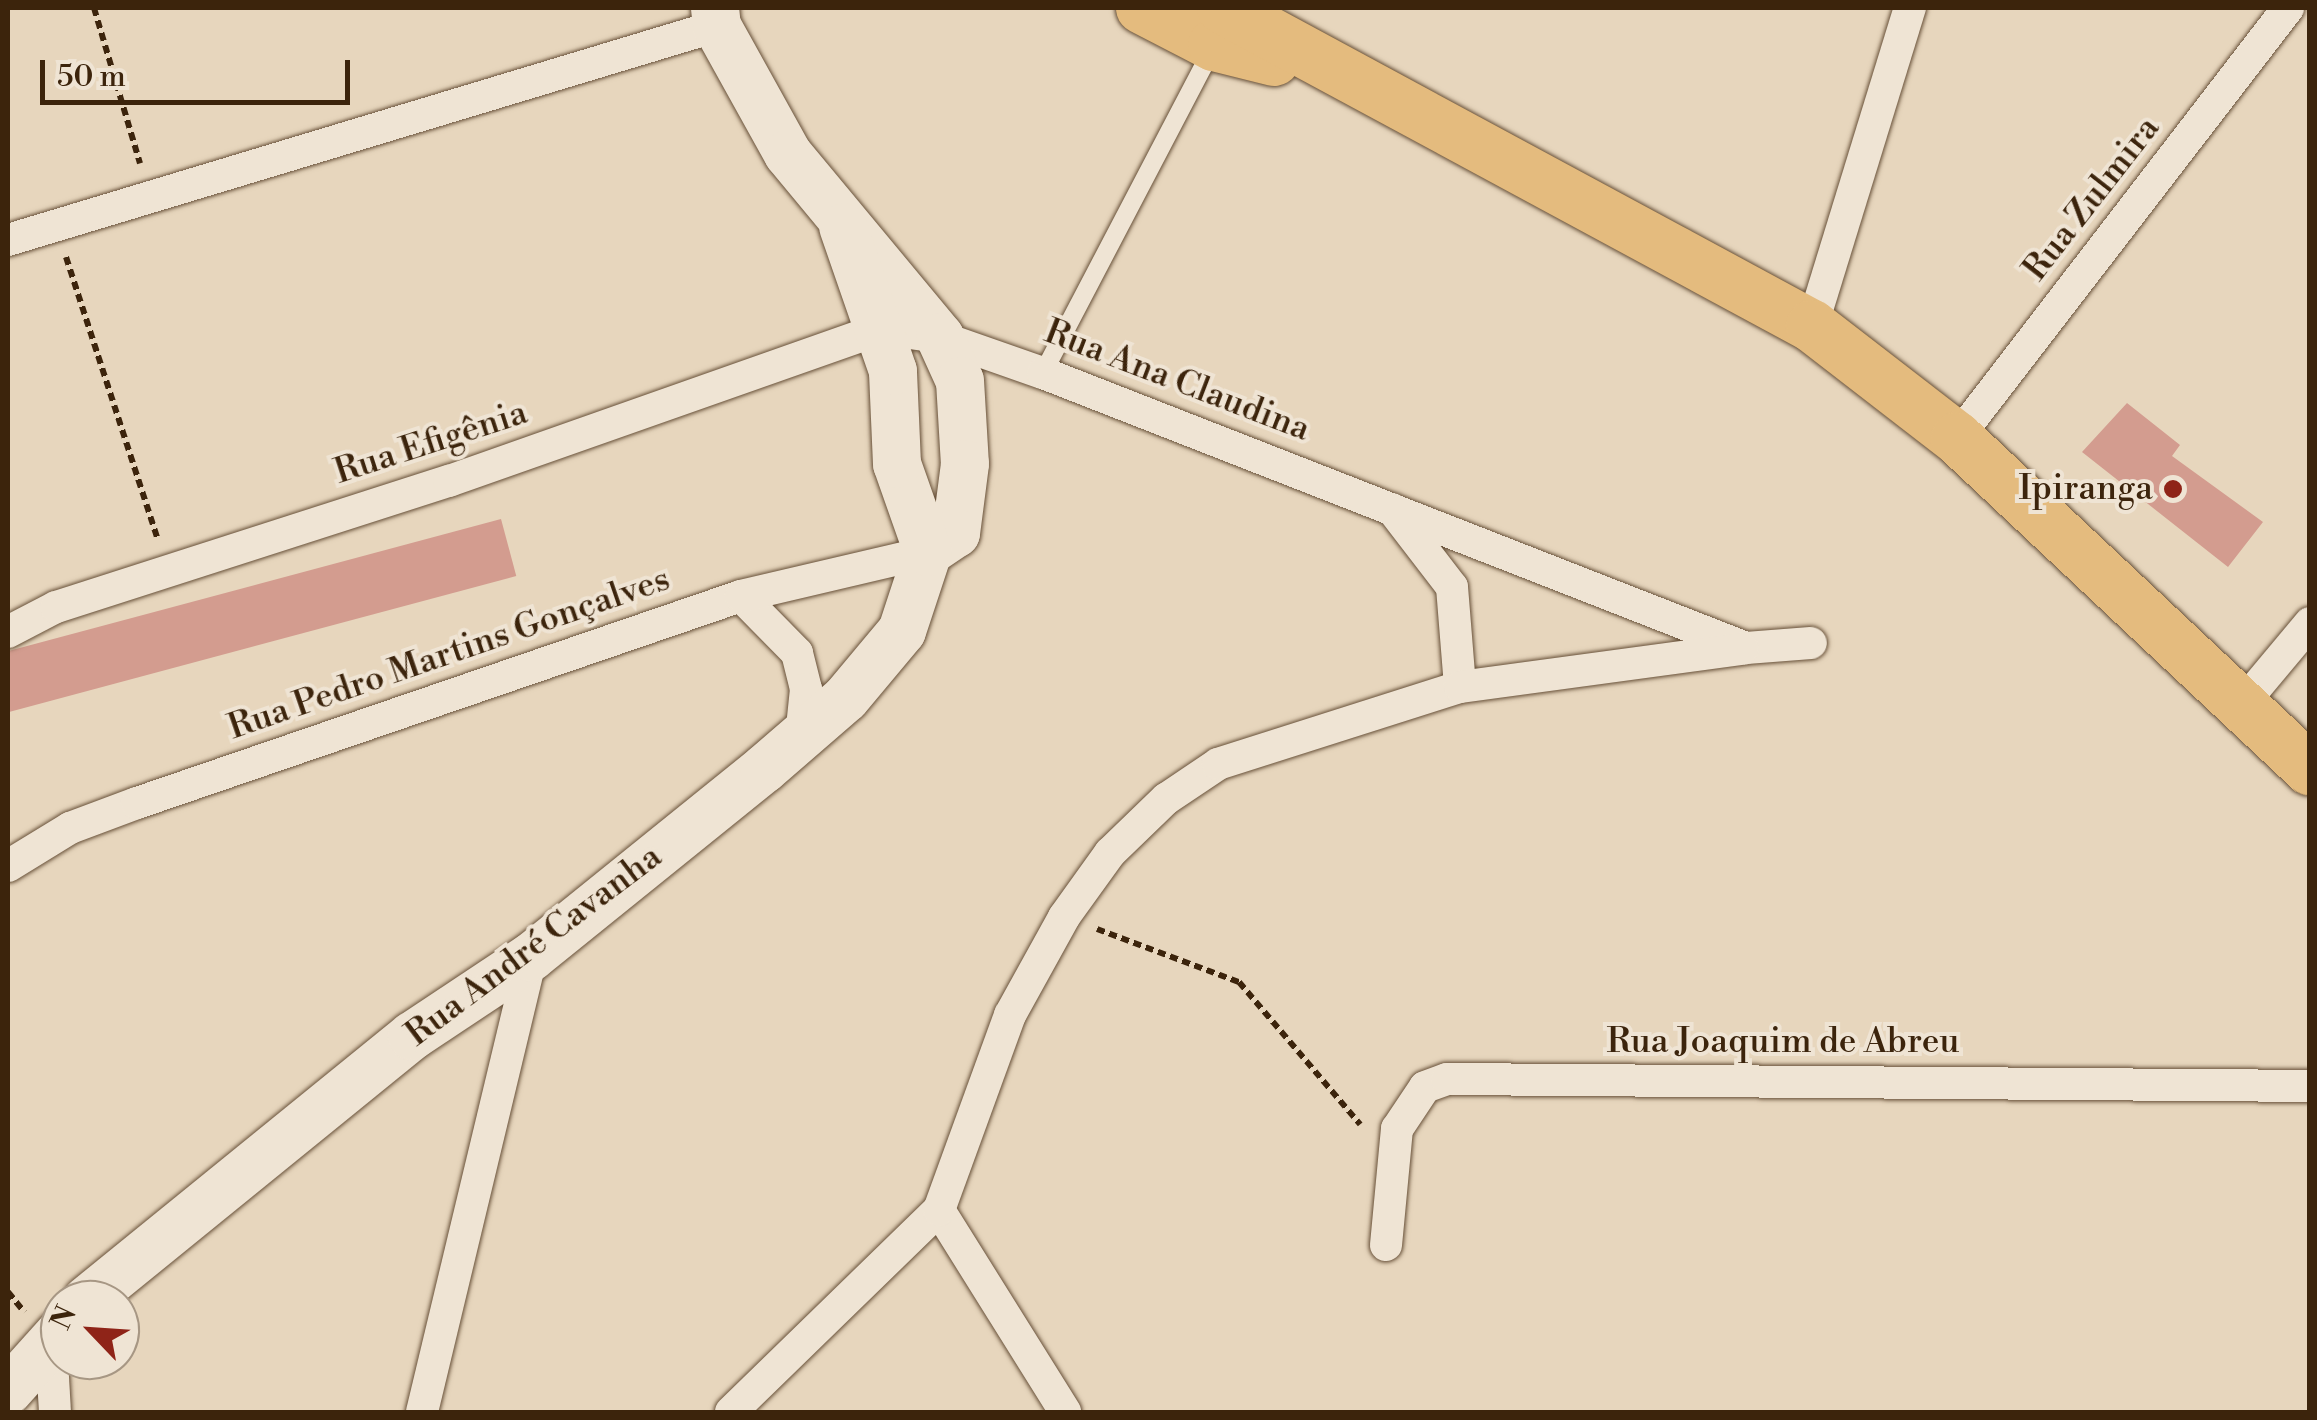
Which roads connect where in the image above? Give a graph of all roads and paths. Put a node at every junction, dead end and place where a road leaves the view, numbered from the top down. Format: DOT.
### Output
graph roads {
  1 [pos="94,8"];
  2 [pos="1142,8"];
  3 [pos="1910,8"];
  4 [pos="2288,8"];
  5 [pos="716,17"];
  6 [pos="1219,26"];
  7 [pos="149,193"];
  8 [pos="56,227"];
  9 [pos="843,227"];
  10 [pos="8,240"];
  11 [pos="1812,326"];
  12 [pos="880,329"];
  13 [pos="940,337"];
  14 [pos="1042,373"];
  15 [pos="1957,438"];
  16 [pos="1386,502"];
  17 [pos="928,552"];
  18 [pos="168,570"];
  19 [pos="742,596"];
  20 [pos="2310,623"];
  21 [pos="8,632"];
  22 [pos="1812,643"];
  23 [pos="1746,648"];
  24 [pos="1460,688"];
  25 [pos="2244,702"];
  26 [pos="801,736"];
  27 [pos="2310,768"];
  28 [pos="8,866"];
  29 [pos="1064,916"];
  30 [pos="531,957"];
  31 [pos="2310,1086"];
  32 [pos="1390,1158"];
  33 [pos="939,1210"];
  34 [pos="1386,1245"];
  35 [pos="113,1280"];
  36 [pos="40,1356"];
  37 [pos="56,1380"];
  38 [pos="8,1391"];
  39 [pos="56,1412"];
  40 [pos="422,1412"];
  41 [pos="731,1412"];
  42 [pos="1065,1412"];
  1 -- 7 [label="path"];
  2 -- 6 [label="main road"];
  3 -- 11 [label="street"];
  4 -- 15 [label="street, Rua Zulmira"];
  5 -- 7 [label="street"];
  5 -- 9 [label="street, Rua André Cavanha"];
  6 -- 11 [label="main road"];
  6 -- 14 [label="lane"];
  7 -- 8 [label="street"];
  8 -- 10 [label="street"];
  8 -- 18 [label="path"];
  9 -- 12 [label="street, Rua André Cavanha"];
  9 -- 13 [label="street, Rua André Cavanha"];
  11 -- 15 [label="main road"];
  12 -- 13 [label="street, Rua Ana Claudina"];
  12 -- 17 [label="street, Rua André Cavanha"];
  12 -- 18 [label="street, Rua Efigênia"];
  13 -- 14 [label="street, Rua Ana Claudina"];
  13 -- 17 [label="street, Rua André Cavanha"];
  14 -- 16 [label="street, Rua Ana Claudina"];
  15 -- 25 [label="main road"];
  16 -- 23 [label="street, Rua Ana Claudina"];
  16 -- 24 [label="street"];
  17 -- 19 [label="street, Rua Pedro Martins Gonçalves"];
  17 -- 26 [label="street, Rua André Cavanha"];
  18 -- 21 [label="street, Rua Efigênia"];
  19 -- 26 [label="street"];
  19 -- 28 [label="street, Rua Pedro Martins Gonçalves"];
  20 -- 25 [label="street"];
  22 -- 23 [label="street, Rua Ana Claudina"];
  23 -- 24 [label="street, Rua Ana Claudina"];
  24 -- 29 [label="street, Rua Ana Claudina"];
  25 -- 27 [label="main road"];
  26 -- 30 [label="street, Rua André Cavanha"];
  29 -- 32 [label="path"];
  29 -- 33 [label="street, Rua Ana Claudina"];
  30 -- 35 [label="street, Rua André Cavanha"];
  30 -- 40 [label="street"];
  31 -- 32 [label="street, Rua Joaquim de Abreu"];
  32 -- 34 [label="street, Rua Joaquim de Abreu"];
  33 -- 41 [label="street"];
  33 -- 42 [label="street"];
  36 -- 38 [label="street"];
  37 -- 39 [label="street"];
}
